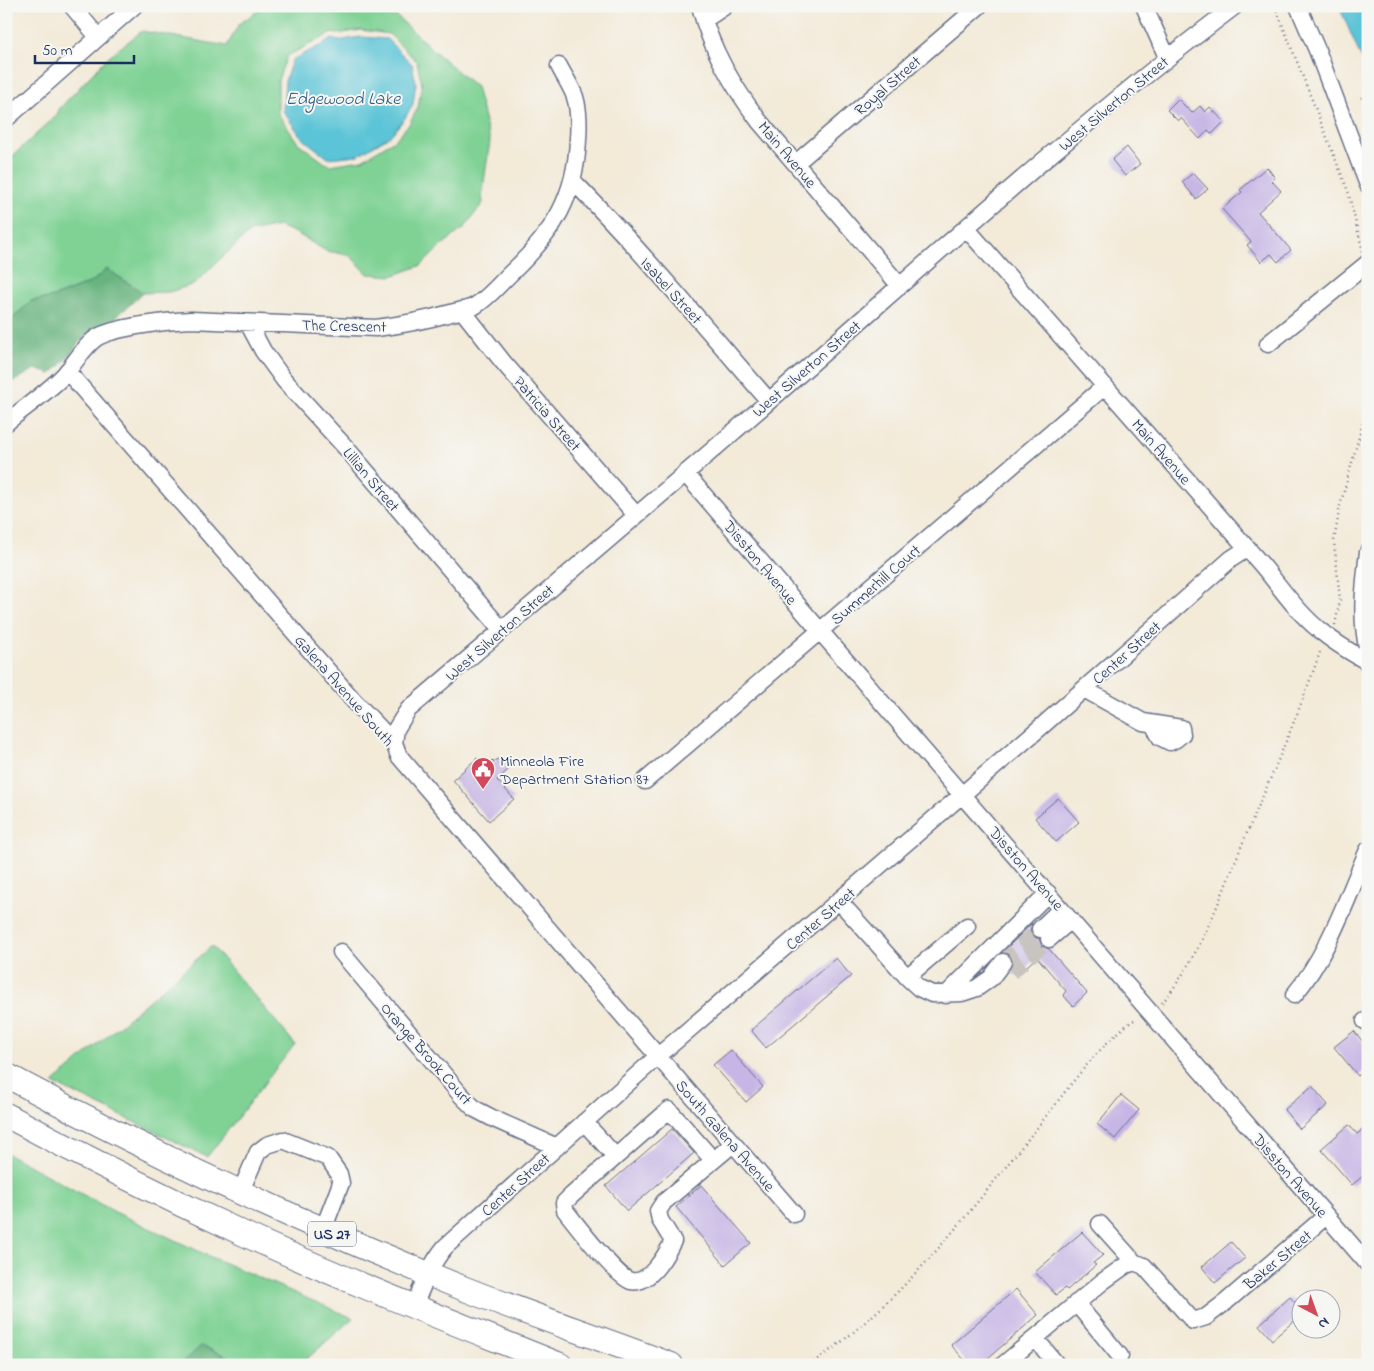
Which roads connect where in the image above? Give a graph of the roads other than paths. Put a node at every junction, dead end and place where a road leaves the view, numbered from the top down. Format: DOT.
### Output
graph roads {
  1 [pos="72,6"];
  2 [pos="134,6"];
  3 [pos="725,6"];
  4 [pos="979,6"];
  5 [pos="1144,6"];
  6 [pos="1235,6"];
  7 [pos="1298,6"];
  8 [pos="702,13"];
  9 [pos="98,37"];
  10 [pos="1167,57"];
  11 [pos="559,66"];
  12 [pos="6,119"];
  13 [pos="796,164"];
  14 [pos="573,181"];
  15 [pos="1368,186"];
  16 [pos="966,228"];
  17 [pos="1367,264"];
  18 [pos="900,286"];
  19 [pos="462,310"];
  20 [pos="248,322"];
  21 [pos="1268,344"];
  22 [pos="67,371"];
  23 [pos="1105,386"];
  24 [pos="769,401"];
  25 [pos="6,423"];
  26 [pos="685,473"];
  27 [pos="636,515"];
  28 [pos="1248,548"];
  29 [pos="1368,552"];
  30 [pos="1365,603"];
  31 [pos="502,630"];
  32 [pos="820,631"];
  33 [pos="1368,651"];
  34 [pos="1368,662"];
  35 [pos="1084,689"];
  36 [pos="1154,724"];
  37 [pos="394,743"];
  38 [pos="645,781"];
  39 [pos="963,794"];
  40 [pos="1368,850"];
  41 [pos="1048,893"];
  42 [pos="839,901"];
  43 [pos="1066,915"];
  44 [pos="967,926"];
  45 [pos="1044,934"];
  46 [pos="340,952"];
  47 [pos="1007,967"];
  48 [pos="907,976"];
  49 [pos="946,995"];
  50 [pos="1294,996"];
  51 [pos="657,1057"];
  52 [pos="6,1075"];
  53 [pos="6,1114"];
  54 [pos="584,1122"];
  55 [pos="733,1144"];
  56 [pos="556,1146"];
  57 [pos="615,1156"];
  58 [pos="713,1160"];
  59 [pos="240,1193"];
  60 [pos="794,1214"];
  61 [pos="1326,1216"];
  62 [pos="1100,1224"];
  63 [pos="323,1230"];
  64 [pos="1134,1262"];
  65 [pos="1368,1264"];
  66 [pos="427,1274"];
  67 [pos="1076,1303"];
  68 [pos="414,1306"];
  69 [pos="1035,1338"];
  70 [pos="1120,1356"];
  71 [pos="560,1365"];
  72 [pos="671,1365"];
  73 [pos="1003,1365"];
  74 [pos="1057,1365"];
  1 -- 9 [label="street"];
  2 -- 9 [label="street"];
  3 -- 8 [label="street"];
  4 -- 13 [label="street, Royal Street"];
  5 -- 10 [label="street"];
  6 -- 10 [label="street, West Silverton Street"];
  7 -- 15 [label="street"];
  8 -- 13 [label="street, Main Avenue"];
  9 -- 12 [label="street"];
  10 -- 16 [label="street, West Silverton Street"];
  11 -- 14 [label="street, The Crescent"];
  13 -- 18 [label="street, Main Avenue"];
  14 -- 19 [label="street, The Crescent"];
  14 -- 24 [label="street, Isabel Street"];
  16 -- 18 [label="street, West Silverton Street"];
  16 -- 23 [label="street, Main Avenue"];
  17 -- 21 [label="street"];
  18 -- 24 [label="street, West Silverton Street"];
  19 -- 20 [label="street, The Crescent"];
  19 -- 27 [label="street, Patricia Street"];
  20 -- 22 [label="street, The Crescent"];
  20 -- 31 [label="street, Lillian Street"];
  22 -- 25 [label="street, The Crescent"];
  22 -- 37 [label="street, Galena Avenue South"];
  23 -- 28 [label="street, Main Avenue"];
  23 -- 32 [label="street, Summerhill Court"];
  24 -- 26 [label="street, West Silverton Street"];
  26 -- 27 [label="street, West Silverton Street"];
  26 -- 32 [label="street, Disston Avenue"];
  27 -- 31 [label="street, West Silverton Street"];
  28 -- 34 [label="street, Main Avenue"];
  28 -- 35 [label="street, Center Street"];
  29 -- 30 [label="street"];
  30 -- 33 [label="street"];
  31 -- 37 [label="street, West Silverton Street"];
  32 -- 38 [label="street, Summerhill Court"];
  32 -- 39 [label="street, Disston Avenue"];
  35 -- 36 [label="street"];
  35 -- 39 [label="street, Center Street"];
  37 -- 51 [label="street, Galena Avenue South"];
  39 -- 41 [label="street, Disston Avenue"];
  39 -- 42 [label="street, Center Street"];
  40 -- 50 [label="street"];
  41 -- 43 [label="street, Disston Avenue"];
  41 -- 49 [label="street"];
  42 -- 48 [label="street"];
  42 -- 51 [label="street, Center Street"];
  43 -- 45 [label="street"];
  43 -- 61 [label="street, Disston Avenue"];
  44 -- 48 [label="street"];
  46 -- 56 [label="street, Orange Brook Court"];
  47 -- 49 [label="street"];
  48 -- 49 [label="street"];
  51 -- 54 [label="street, Center Street"];
  51 -- 55 [label="street, South Galena Avenue"];
  52 -- 59 [label="highway, US 27"];
  53 -- 68 [label="highway, US 27"];
  54 -- 56 [label="street, Center Street"];
  54 -- 57 [label="street"];
  55 -- 58 [label="street"];
  55 -- 60 [label="street, South Galena Avenue"];
  56 -- 66 [label="street, Center Street"];
  57 -- 58 [label="street"];
  57 -- 58 [label="street"];
  59 -- 63 [label="highway, US 27"];
  59 -- 63 [label="street"];
  61 -- 64 [label="street, Baker Street"];
  61 -- 65 [label="street, Disston Avenue"];
  62 -- 64 [label="street"];
  63 -- 66 [label="highway, US 27"];
  64 -- 67 [label="street"];
  66 -- 68 [label="street, Center Street"];
  66 -- 72 [label="highway, US 27"];
  67 -- 69 [label="street"];
  67 -- 70 [label="street"];
  68 -- 71 [label="highway, US 27"];
  69 -- 73 [label="street"];
  69 -- 74 [label="street"];
}
